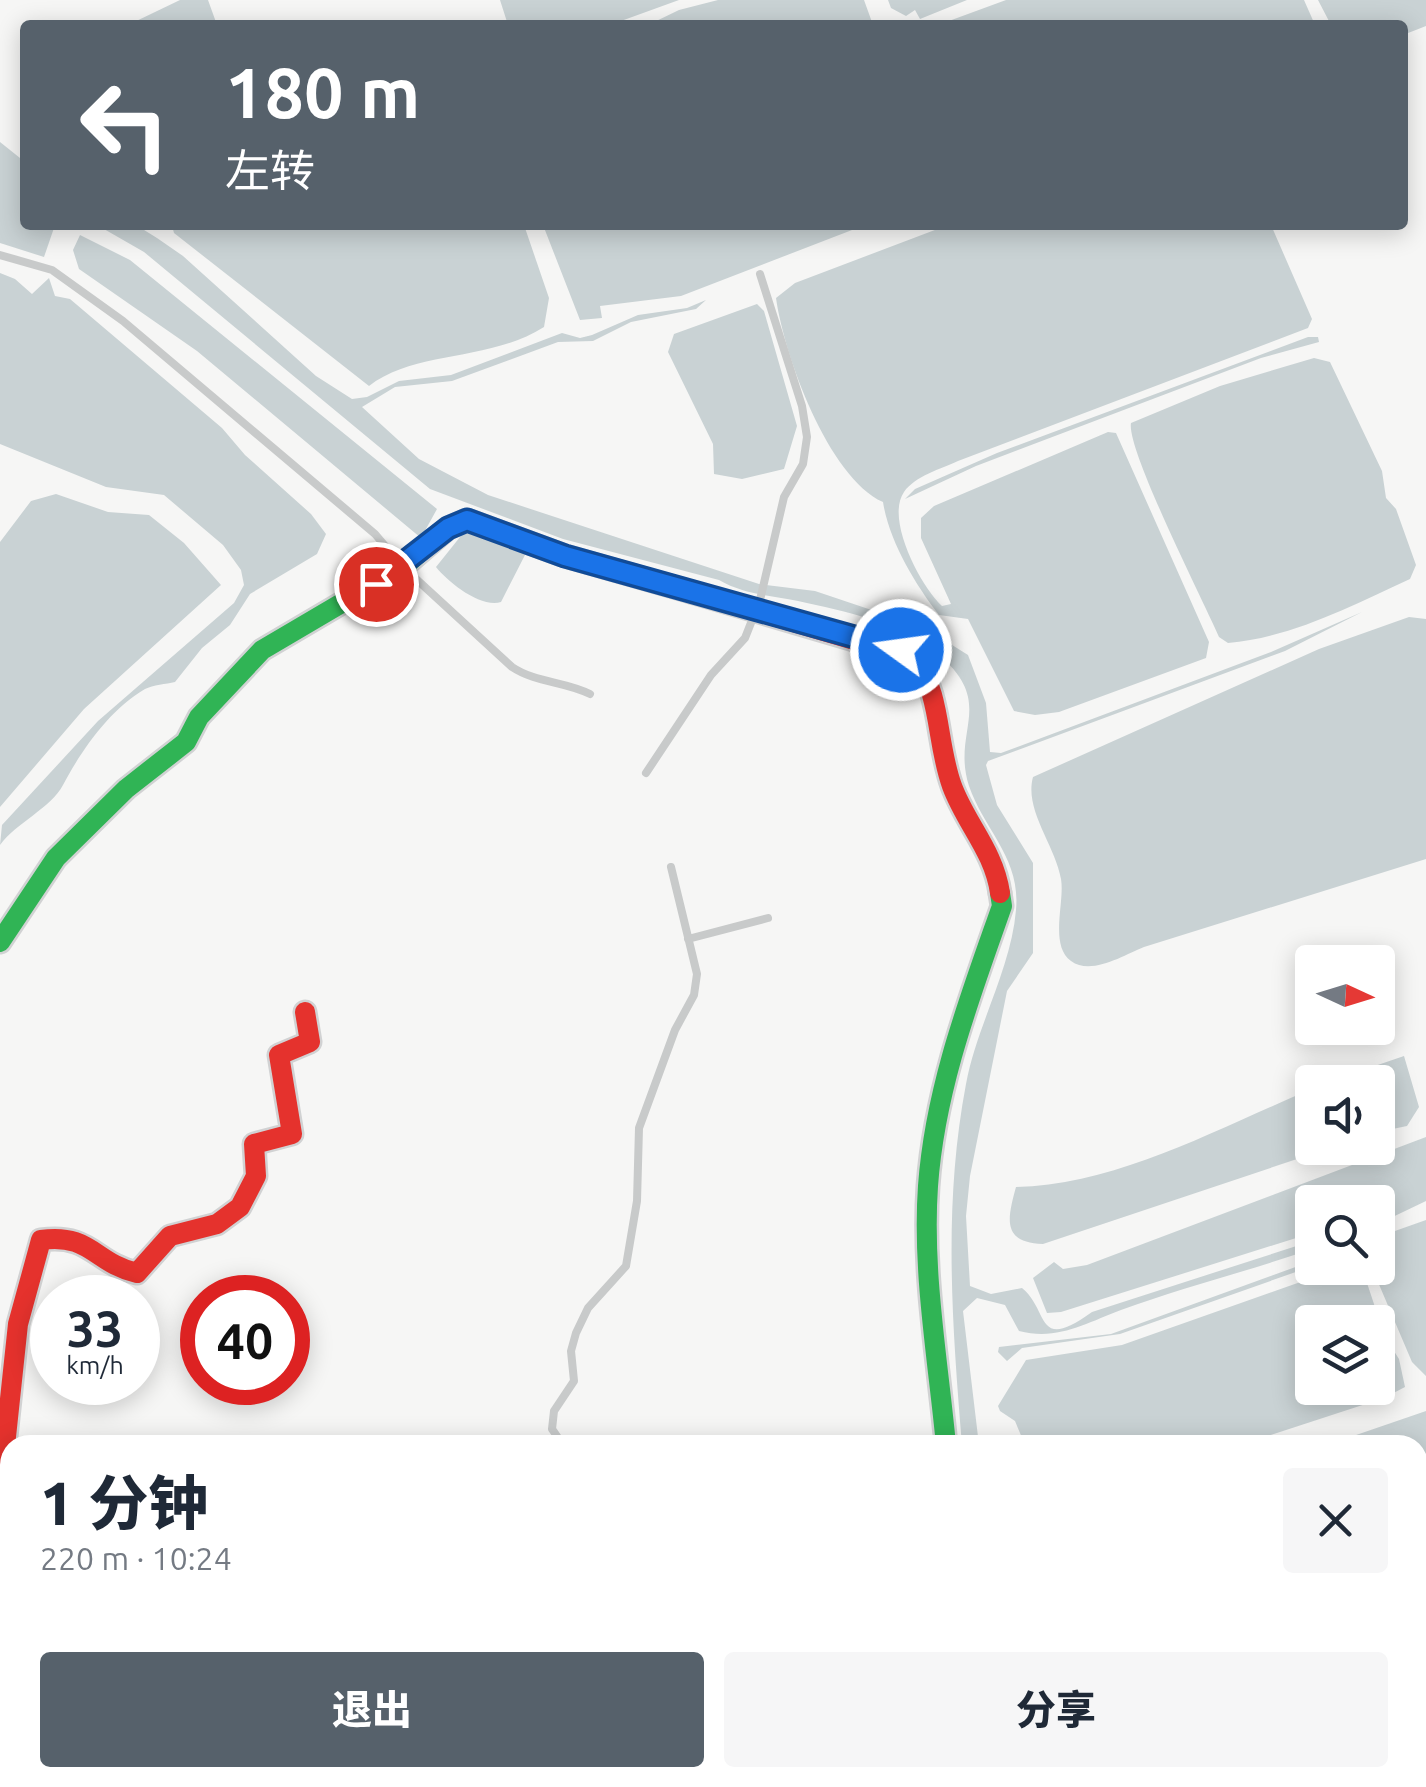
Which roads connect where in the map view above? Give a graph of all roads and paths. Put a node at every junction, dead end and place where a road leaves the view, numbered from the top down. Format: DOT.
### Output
graph roads {
  1 [pos="0,255"];
  2 [pos="760,274"];
  3 [pos="403,566"];
  4 [pos="758,606"];
  5 [pos="590,694"];
  6 [pos="646,774"];
  7 [pos="670,867"];
  8 [pos="768,918"];
  9 [pos="688,939"];
  10 [pos="0,942"];
  11 [pos="305,1012"];
  12 [pos="7,1435"];
  13 [pos="556,1435"];
  14 [pos="945,1435"];
  1 -- 3 [label="lane"];
  2 -- 4 [label="lane"];
  3 -- 4 [label="street"];
  3 -- 5 [label="lane"];
  3 -- 10 [label="street"];
  4 -- 6 [label="lane"];
  4 -- 14 [label="street"];
  7 -- 9 [label="lane"];
  8 -- 9 [label="lane"];
  9 -- 13 [label="lane"];
  11 -- 12 [label="street"];
}
